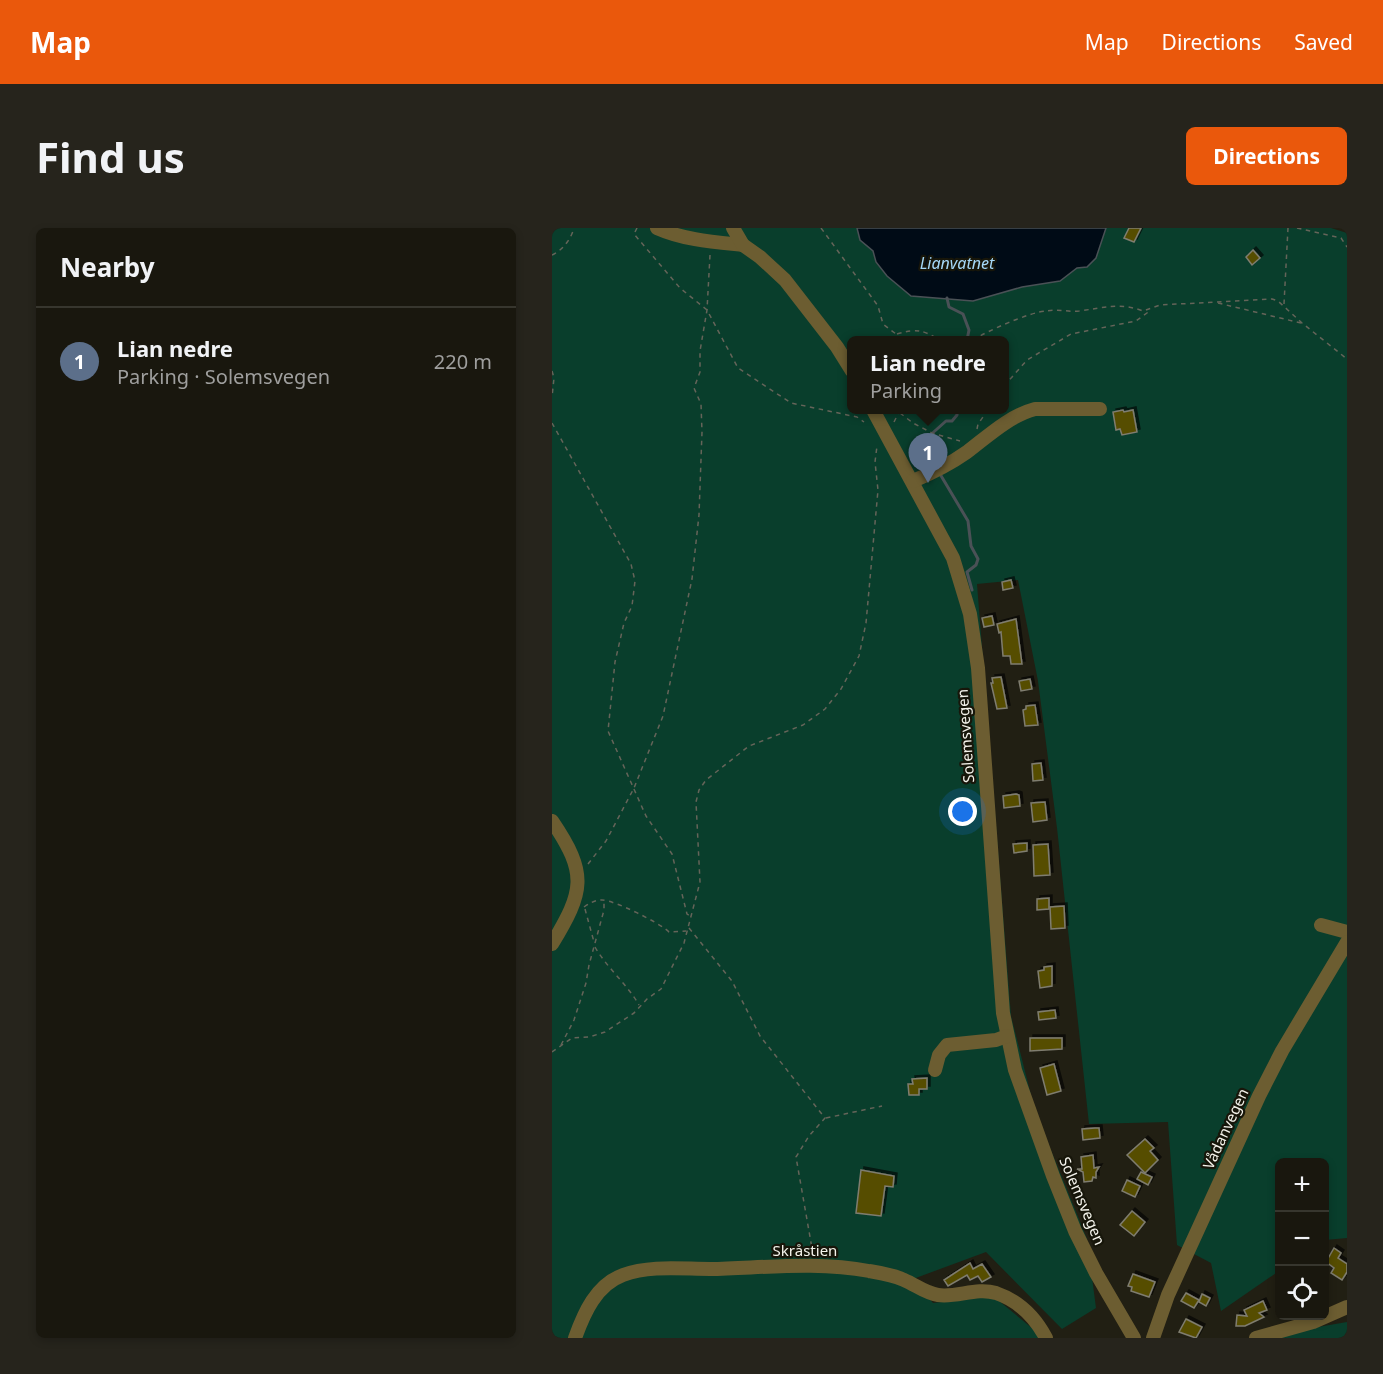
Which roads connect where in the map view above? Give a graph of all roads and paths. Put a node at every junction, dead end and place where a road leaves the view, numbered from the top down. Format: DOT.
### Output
graph roads {
  1 [pos="574,228"];
  2 [pos="637,228"];
  3 [pos="657,228"];
  4 [pos="733,228"];
  5 [pos="821,228"];
  6 [pos="1288,228"];
  7 [pos="1297,228"];
  8 [pos="711,242"];
  9 [pos="743,245"];
  10 [pos="1347,247"];
  11 [pos="552,255"];
  12 [pos="1214,302"];
  13 [pos="1284,305"];
  14 [pos="707,310"];
  15 [pos="1152,310"];
  16 [pos="1302,323"];
  17 [pos="896,334"];
  18 [pos="933,336"];
  19 [pos="980,336"];
  20 [pos="1347,359"];
  21 [pos="847,363"];
  22 [pos="552,371"];
  23 [pos="1009,381"];
  24 [pos="552,397"];
  25 [pos="1100,409"];
  26 [pos="875,414"];
  27 [pos="902,414"];
  28 [pos="552,423"];
  29 [pos="866,423"];
  30 [pos="886,434"];
  31 [pos="973,447"];
  32 [pos="913,481"];
  33 [pos="634,788"];
  34 [pos="552,820"];
  35 [pos="577,879"];
  36 [pos="604,900"];
  37 [pos="691,917"];
  38 [pos="1321,925"];
  39 [pos="688,927"];
  40 [pos="687,931"];
  41 [pos="1347,933"];
  42 [pos="1347,942"];
  43 [pos="552,944"];
  44 [pos="594,945"];
  45 [pos="640,1006"];
  46 [pos="1007,1036"];
  47 [pos="561,1046"];
  48 [pos="552,1052"];
  49 [pos="935,1070"];
  50 [pos="882,1106"];
  51 [pos="825,1118"];
  52 [pos="815,1266"];
  53 [pos="1347,1307"];
  54 [pos="575,1338"];
  55 [pos="1046,1338"];
  56 [pos="1134,1338"];
  57 [pos="1153,1338"];
  58 [pos="1256,1338"];
  1 -- 11 [label="path"];
  2 -- 14 [label="path"];
  3 -- 8 [label="street"];
  4 -- 9 [label="street"];
  5 -- 17 [label="path"];
  6 -- 13 [label="path"];
  7 -- 10 [label="path"];
  8 -- 9 [label="street"];
  8 -- 14 [label="path"];
  9 -- 21 [label="street"];
  12 -- 13 [label="path"];
  12 -- 15 [label="path"];
  12 -- 16 [label="path"];
  13 -- 16 [label="path"];
  14 -- 29 [label="path"];
  14 -- 33 [label="path"];
  15 -- 19 [label="path"];
  15 -- 23 [label="path"];
  16 -- 20 [label="path"];
  17 -- 18 [label="path"];
  22 -- 24 [label="path"];
  25 -- 31 [label="street"];
  26 -- 30 [label="street, Solemsvegen"];
  27 -- 31 [label="path"];
  28 -- 33 [label="path"];
  30 -- 32 [label="street, Solemsvegen"];
  30 -- 37 [label="path"];
  31 -- 32 [label="street"];
  32 -- 46 [label="street, Solemsvegen"];
  33 -- 35 [label="path"];
  33 -- 37 [label="path"];
  34 -- 35 [label="street"];
  35 -- 43 [label="street"];
  36 -- 40 [label="path"];
  36 -- 44 [label="path"];
  36 -- 44 [label="path"];
  37 -- 39 [label="path"];
  38 -- 41 [label="street"];
  39 -- 40 [label="path"];
  39 -- 51 [label="path"];
  40 -- 45 [label="path"];
  42 -- 57 [label="street, Vådanvegen"];
  44 -- 45 [label="path"];
  44 -- 47 [label="path"];
  45 -- 47 [label="path"];
  46 -- 49 [label="street"];
  46 -- 56 [label="street, Solemsvegen"];
  47 -- 48 [label="path"];
  50 -- 51 [label="path"];
  51 -- 52 [label="path"];
  52 -- 54 [label="street, Skråstien"];
  52 -- 55 [label="street, Skråstien"];
  53 -- 58 [label="street"];
}
